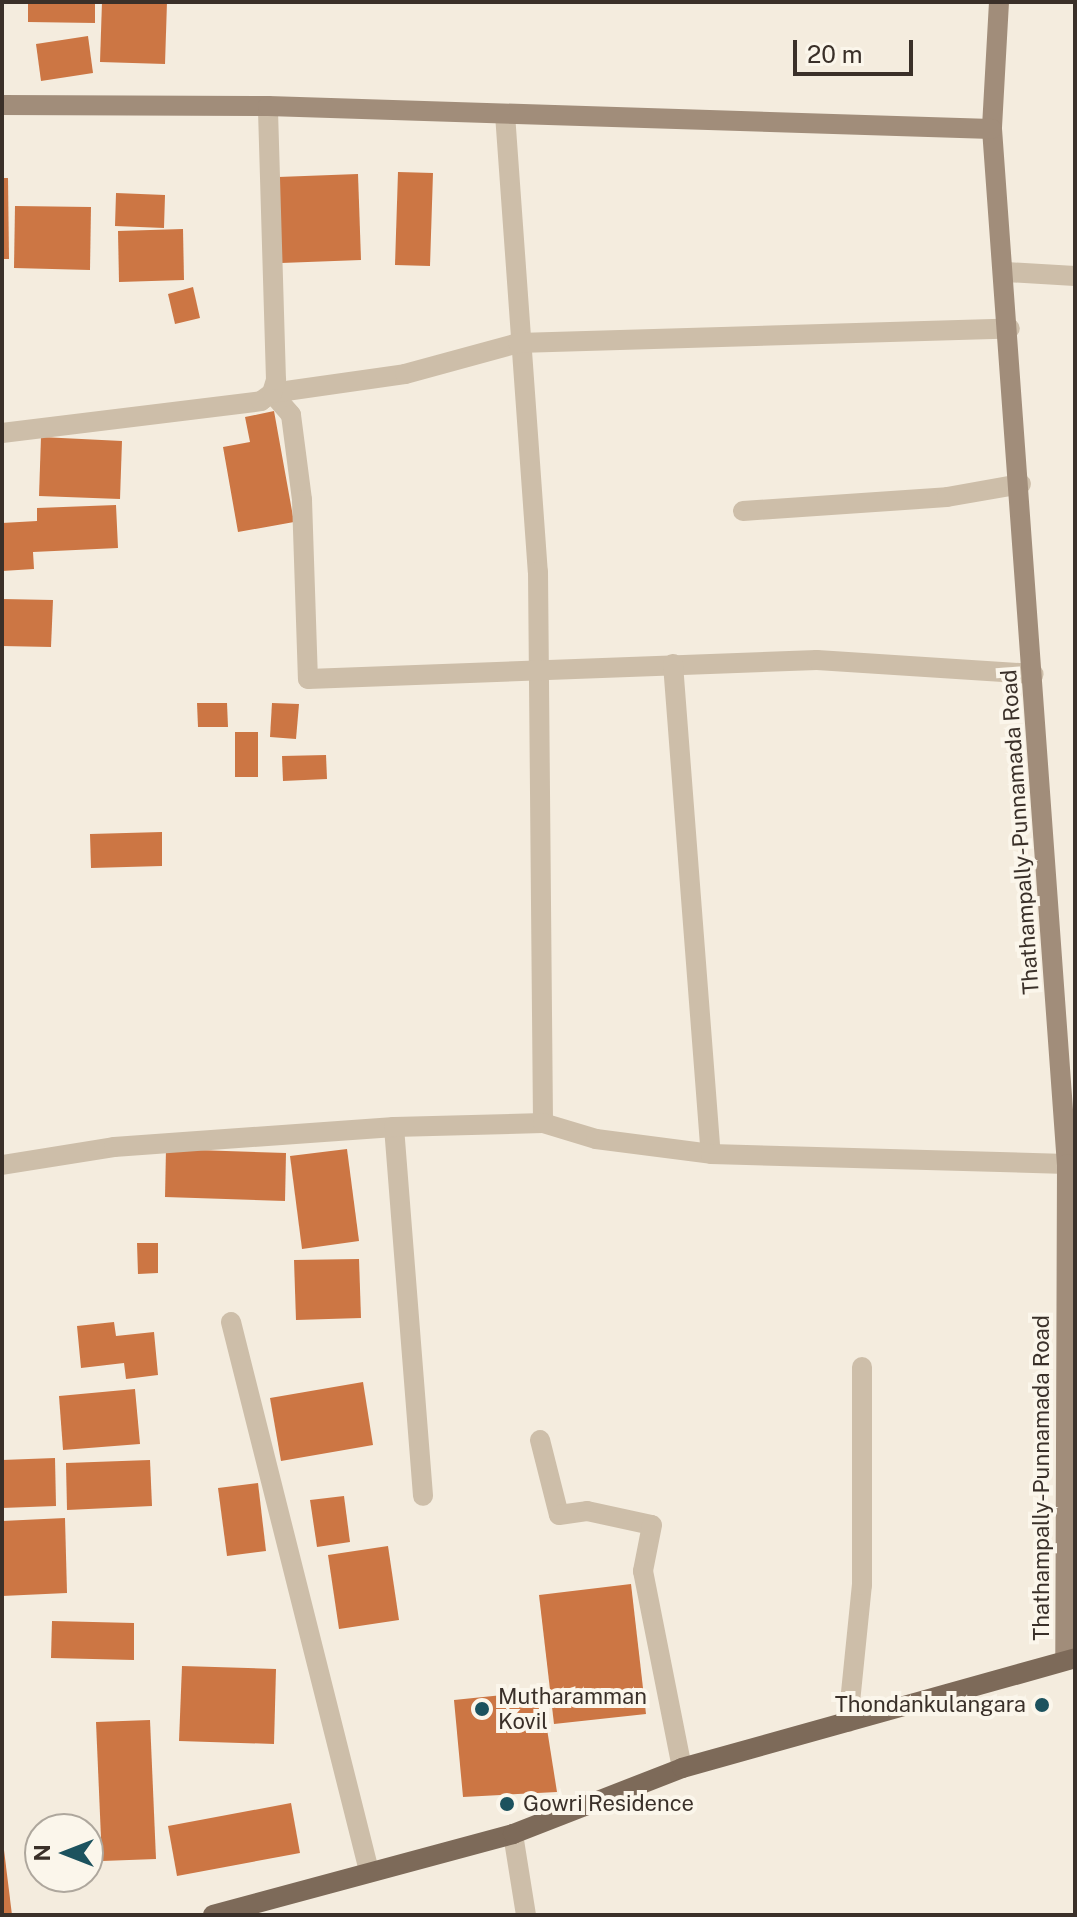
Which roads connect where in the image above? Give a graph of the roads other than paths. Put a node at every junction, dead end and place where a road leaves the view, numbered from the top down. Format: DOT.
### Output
graph roads {
  1 [pos="999,2"];
  2 [pos="2,105"];
  3 [pos="268,106"];
  4 [pos="505,114"];
  5 [pos="992,129"];
  6 [pos="1006,272"];
  7 [pos="1075,276"];
  8 [pos="1010,328"];
  9 [pos="518,343"];
  10 [pos="272,393"];
  11 [pos="2,433"];
  12 [pos="1021,484"];
  13 [pos="743,511"];
  14 [pos="673,664"];
  15 [pos="538,670"];
  16 [pos="1034,674"];
  17 [pos="1068,1089"];
  18 [pos="543,1123"];
  19 [pos="394,1127"];
  20 [pos="711,1154"];
  21 [pos="1067,1164"];
  22 [pos="2,1165"];
  23 [pos="231,1322"];
  24 [pos="862,1367"];
  25 [pos="540,1440"];
  26 [pos="423,1496"];
  27 [pos="1070,1659"];
  28 [pos="848,1722"];
  29 [pos="682,1768"];
  30 [pos="513,1834"];
  31 [pos="369,1871"];
  32 [pos="213,1915"];
  33 [pos="526,1915"];
  1 -- 5 [label="main road, Thathampally-Punnamada Road"];
  2 -- 3 [label="main road"];
  3 -- 4 [label="main road"];
  3 -- 10 [label="street"];
  4 -- 5 [label="main road"];
  4 -- 9 [label="street"];
  5 -- 6 [label="main road, Thathampally-Punnamada Road"];
  6 -- 7 [label="street"];
  6 -- 8 [label="main road, Thathampally-Punnamada Road"];
  8 -- 9 [label="street"];
  8 -- 12 [label="main road, Thathampally-Punnamada Road"];
  9 -- 10 [label="street"];
  9 -- 15 [label="street"];
  10 -- 11 [label="street"];
  10 -- 15 [label="street"];
  12 -- 13 [label="street"];
  12 -- 16 [label="main road, Thathampally-Punnamada Road"];
  14 -- 15 [label="street"];
  14 -- 16 [label="street"];
  14 -- 20 [label="street"];
  15 -- 18 [label="street"];
  16 -- 17 [label="main road, Thathampally-Punnamada Road"];
  17 -- 21 [label="main road, Thathampally-Punnamada Road"];
  18 -- 19 [label="street"];
  18 -- 20 [label="street"];
  19 -- 22 [label="street"];
  19 -- 26 [label="street"];
  20 -- 21 [label="street"];
  21 -- 27 [label="main road, Thathampally-Punnamada Road"];
  23 -- 31 [label="street"];
  24 -- 28 [label="street"];
  25 -- 29 [label="street"];
  27 -- 28 [label="main road"];
  28 -- 29 [label="main road"];
  29 -- 30 [label="main road"];
  30 -- 31 [label="main road"];
  30 -- 33 [label="street"];
  31 -- 32 [label="main road"];
}
